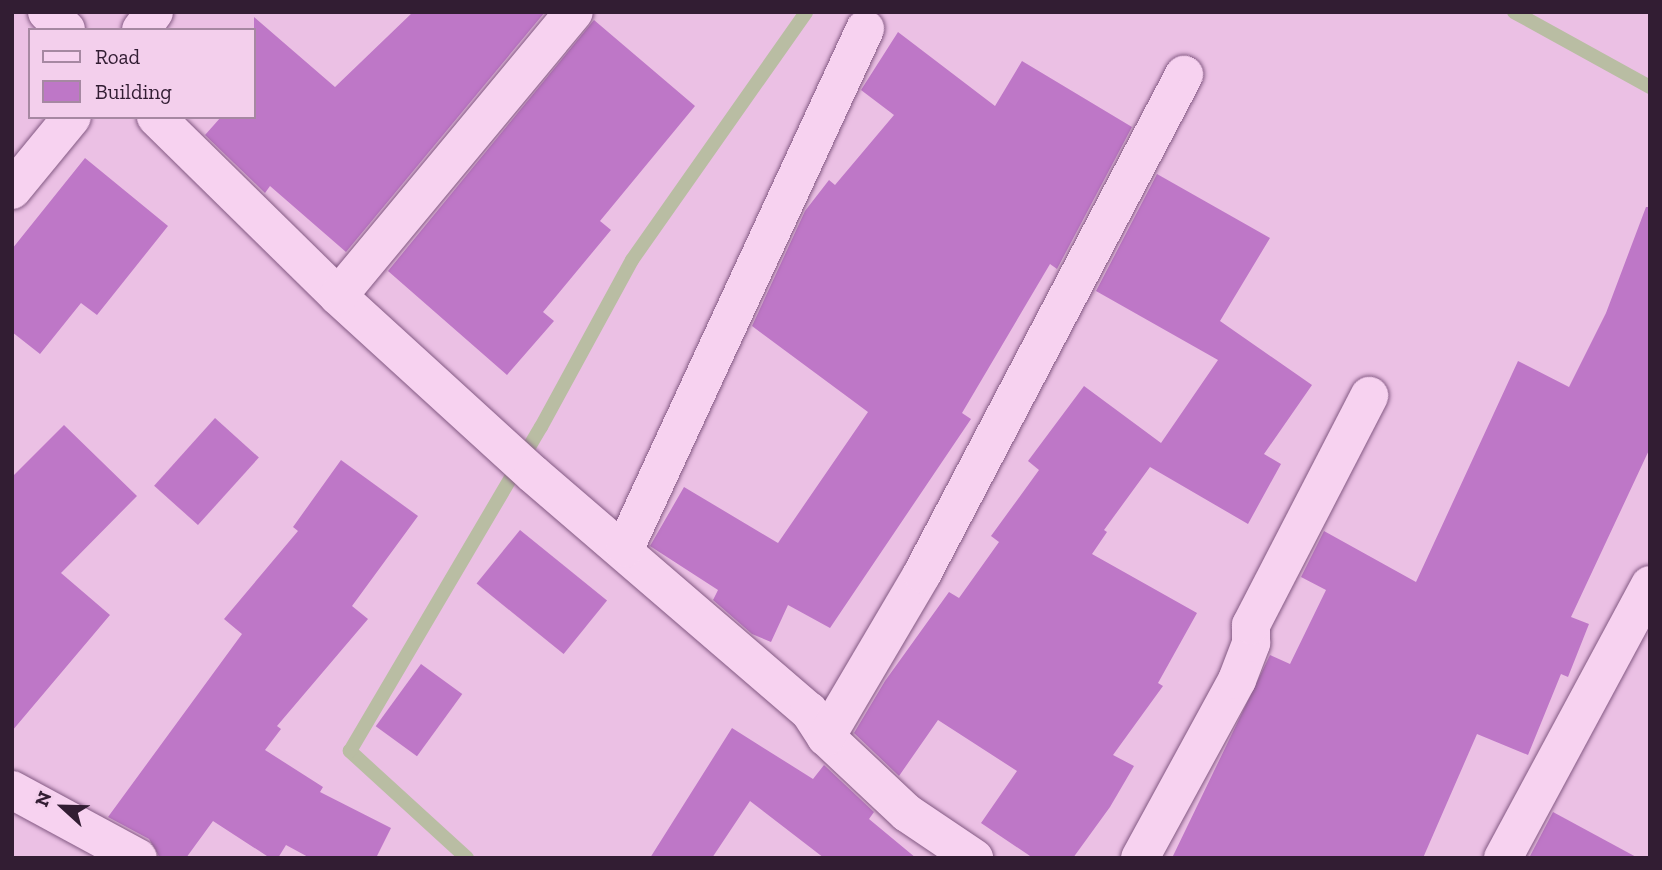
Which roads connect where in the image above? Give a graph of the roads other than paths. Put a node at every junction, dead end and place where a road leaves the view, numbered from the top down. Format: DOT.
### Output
graph roads {
  1 [pos="47,12"];
  2 [pos="154,12"];
  3 [pos="574,12"];
  4 [pos="64,28"];
  5 [pos="142,28"];
  6 [pos="865,29"];
  7 [pos="1184,75"];
  8 [pos="70,119"];
  9 [pos="158,119"];
  10 [pos="12,190"];
  11 [pos="338,296"];
  12 [pos="1369,396"];
  13 [pos="625,548"];
  14 [pos="1650,584"];
  15 [pos="826,737"];
  16 [pos="12,790"];
  17 [pos="138,858"];
  18 [pos="974,858"];
  19 [pos="1140,858"];
  20 [pos="1503,858"];
  1 -- 4 [label="street"];
  2 -- 5 [label="street"];
  3 -- 11 [label="street"];
  6 -- 13 [label="street"];
  7 -- 15 [label="street"];
  8 -- 10 [label="street"];
  9 -- 11 [label="street"];
  11 -- 13 [label="street"];
  12 -- 19 [label="street"];
  13 -- 15 [label="street"];
  14 -- 20 [label="street"];
  15 -- 18 [label="street"];
  16 -- 17 [label="street"];
}
